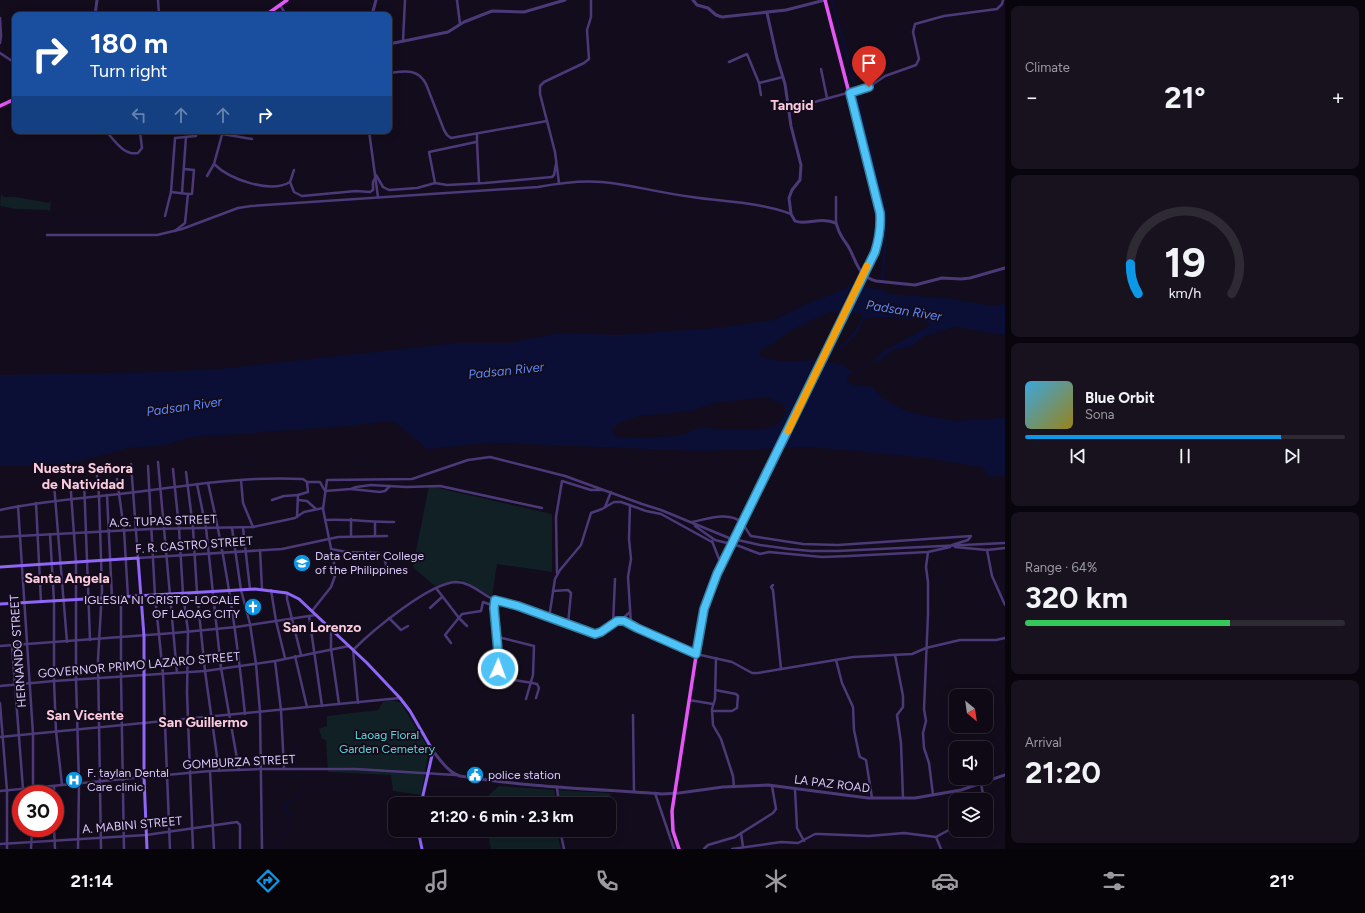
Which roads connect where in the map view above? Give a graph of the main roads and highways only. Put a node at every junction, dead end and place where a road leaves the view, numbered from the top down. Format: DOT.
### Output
graph roads {
  1 [pos="287,0"];
  2 [pos="825,0"];
  3 [pos="270,12"];
  4 [pos="12,100"];
  5 [pos="0,106"];
  6 [pos="0,567"];
  7 [pos="142,597"];
  8 [pos="0,604"];
  9 [pos="423,797"];
  10 [pos="419,837"];
  11 [pos="147,849"];
  12 [pos="422,849"];
  13 [pos="679,849"];
  1 -- 3 [label="main road"];
  2 -- 13 [label="main road"];
  4 -- 5 [label="main road"];
  6 -- 7 [label="main road, F. R. CASTRO STREET"];
  7 -- 8 [label="main road"];
  7 -- 9 [label="main road"];
  7 -- 11 [label="main road"];
  10 -- 12 [label="main road"];
}
